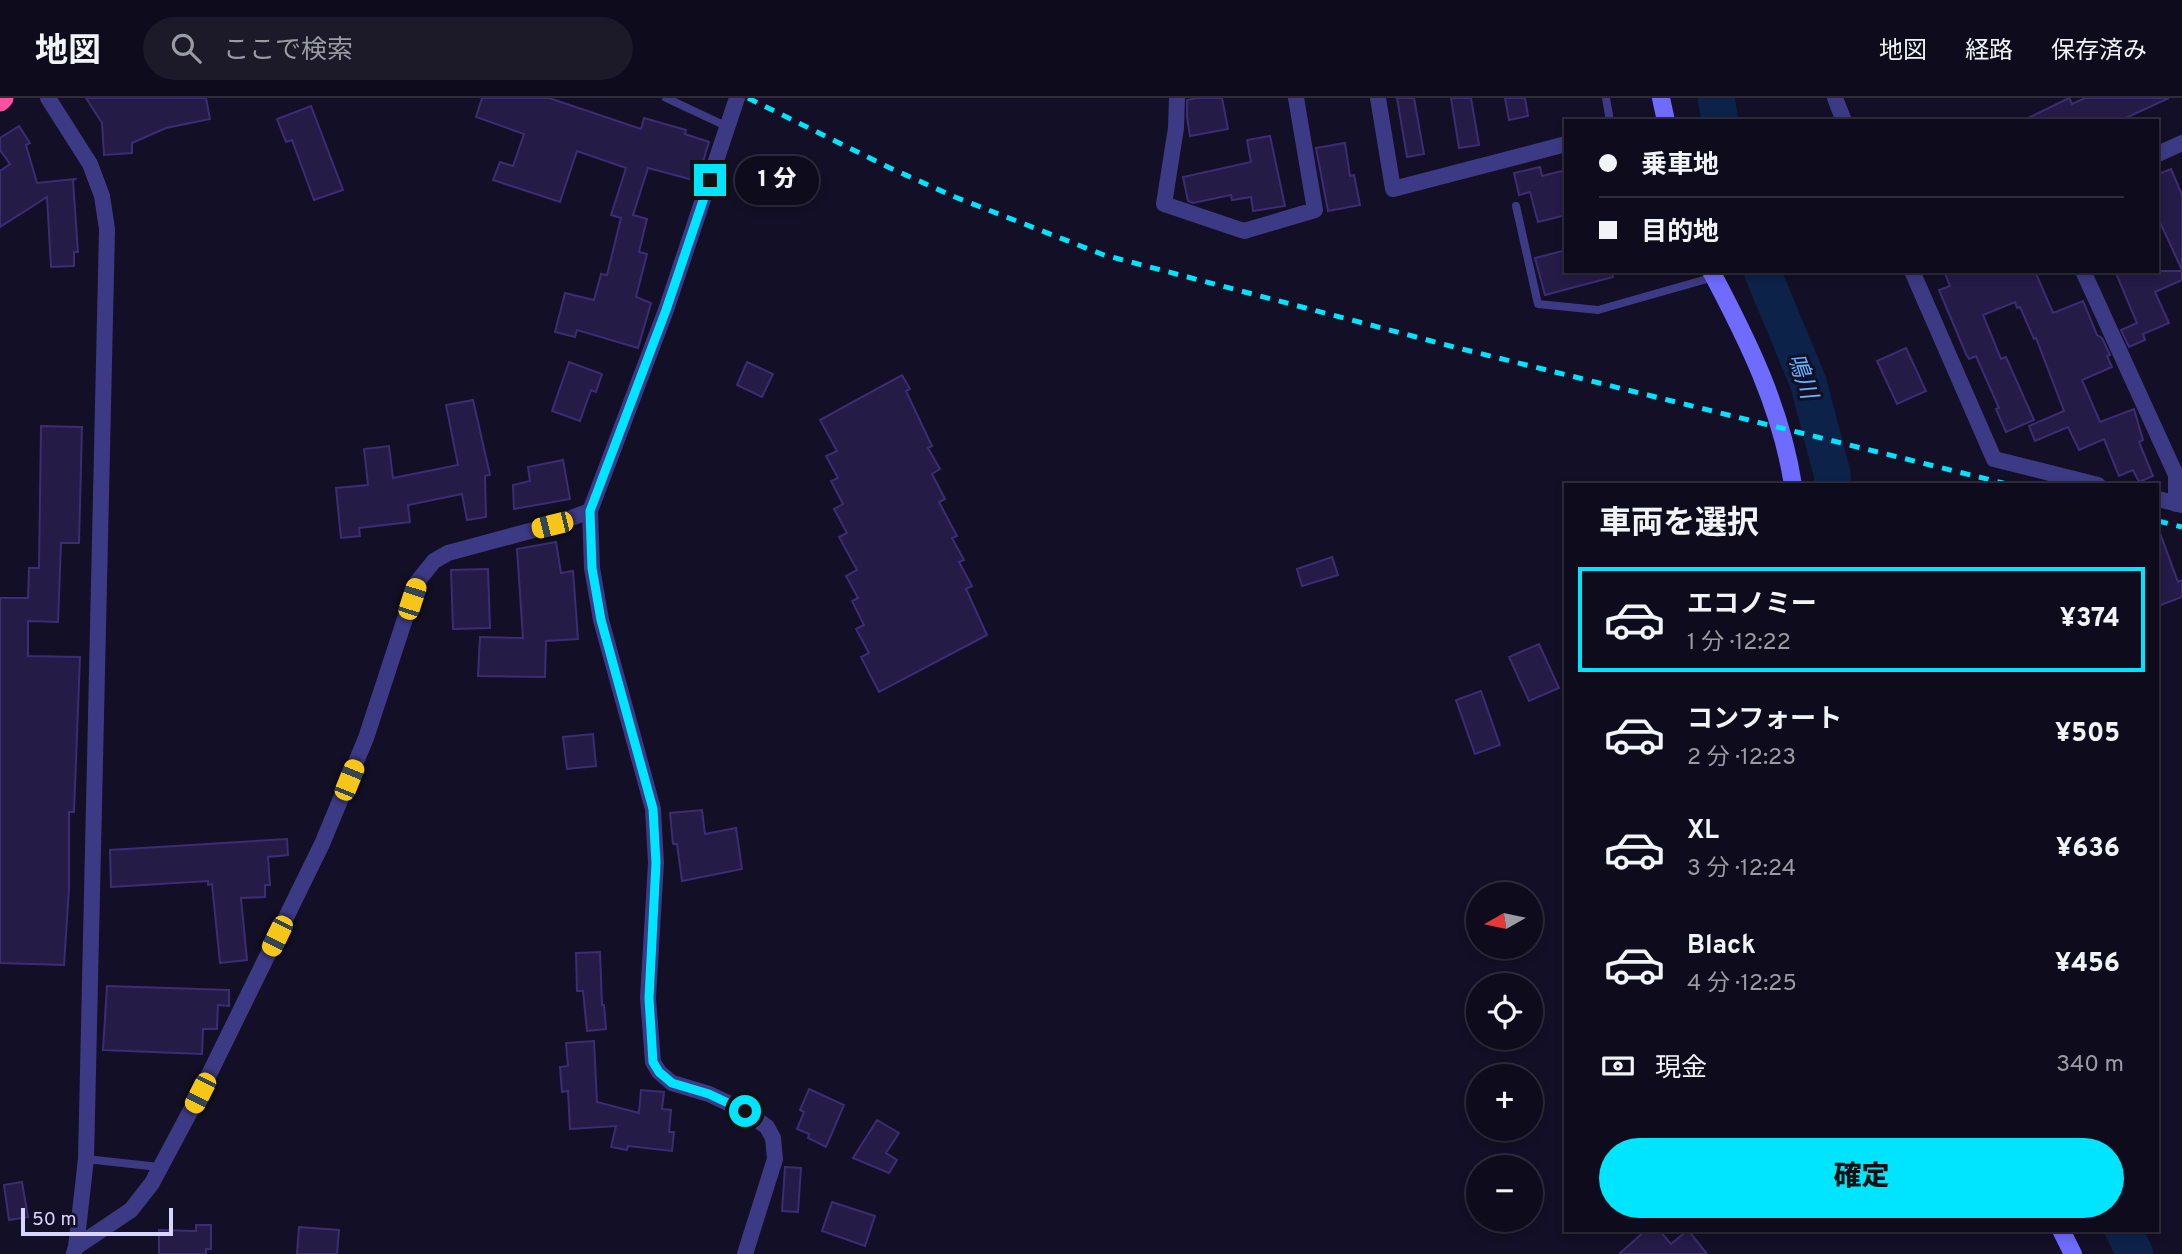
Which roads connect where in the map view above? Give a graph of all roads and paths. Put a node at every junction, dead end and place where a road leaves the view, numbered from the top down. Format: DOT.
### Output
graph roads {
  1 [pos="48,98"];
  2 [pos="666,98"];
  3 [pos="737,98"];
  4 [pos="1177,98"];
  5 [pos="1296,98"];
  6 [pos="1378,98"];
  7 [pos="1606,98"];
  8 [pos="1661,98"];
  9 [pos="1835,98"];
  10 [pos="1610,119"];
  11 [pos="1664,119"];
  12 [pos="1843,119"];
  13 [pos="728,127"];
  14 [pos="2182,143"];
  15 [pos="1564,145"];
  16 [pos="2159,154"];
  17 [pos="1516,206"];
  18 [pos="1913,273"];
  19 [pos="2084,273"];
  20 [pos="1712,274"];
  21 [pos="1793,483"];
  22 [pos="2090,483"];
  23 [pos="2159,499"];
  24 [pos="2179,504"];
  25 [pos="590,511"];
  26 [pos="86,1159"];
  27 [pos="162,1168"];
  28 [pos="2062,1232"];
  29 [pos="75,1251"];
  30 [pos="745,1254"];
  31 [pos="2073,1254"];
  1 -- 26 [label="street"];
  2 -- 13 [label="lane"];
  3 -- 13 [label="street"];
  4 -- 5 [label="street"];
  6 -- 15 [label="street"];
  7 -- 10 [label="lane"];
  8 -- 11 [label="street"];
  9 -- 12 [label="street"];
  13 -- 25 [label="street"];
  14 -- 16 [label="street"];
  17 -- 20 [label="lane"];
  18 -- 22 [label="street"];
  19 -- 24 [label="street"];
  20 -- 21 [label="street"];
  23 -- 24 [label="street"];
  25 -- 27 [label="street"];
  25 -- 30 [label="street"];
  26 -- 27 [label="lane"];
  26 -- 29 [label="street"];
  27 -- 29 [label="street"];
  28 -- 31 [label="street"];
}
